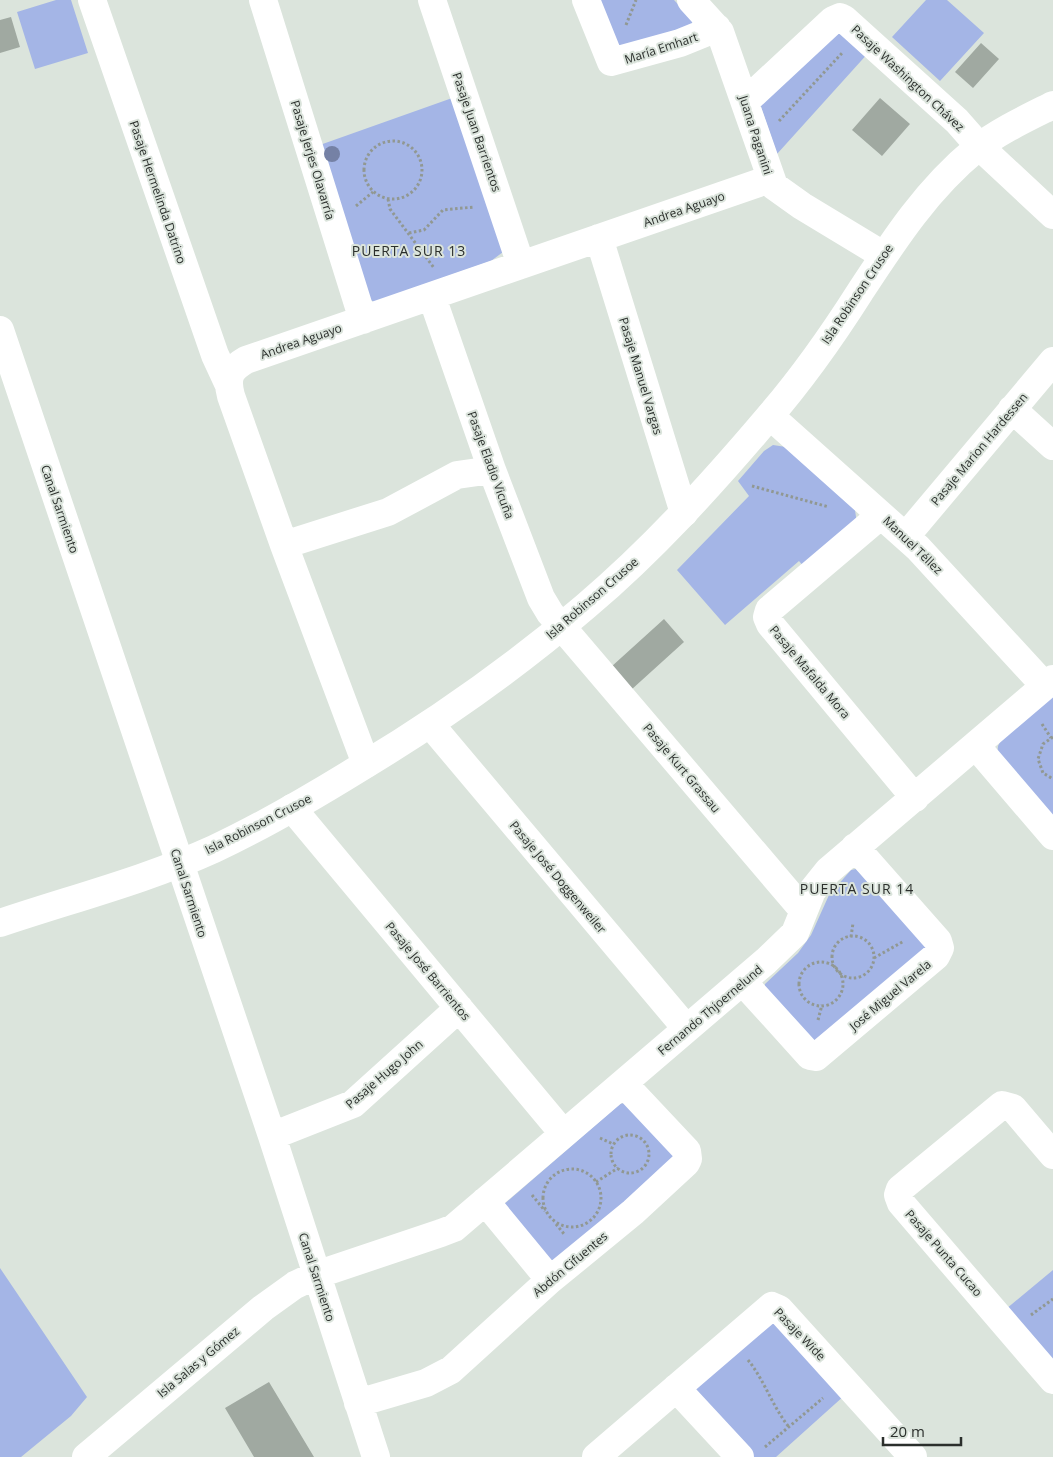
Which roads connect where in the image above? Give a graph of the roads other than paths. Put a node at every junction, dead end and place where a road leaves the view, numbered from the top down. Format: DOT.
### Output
graph roads {
  1 [pos="92,0"];
  2 [pos="263,0"];
  3 [pos="432,0"];
  4 [pos="586,0"];
  5 [pos="691,0"];
  6 [pos="717,28"];
  7 [pos="746,101"];
  8 [pos="1053,105"];
  9 [pos="979,146"];
  10 [pos="770,179"];
  11 [pos="1053,215"];
  12 [pos="599,238"];
  13 [pos="883,255"];
  14 [pos="522,265"];
  15 [pos="441,294"];
  16 [pos="363,320"];
  17 [pos="0,330"];
  18 [pos="1053,361"];
  19 [pos="228,383"];
  20 [pos="1012,409"];
  21 [pos="770,416"];
  22 [pos="1053,446"];
  23 [pos="492,470"];
  24 [pos="684,513"];
  25 [pos="879,517"];
  26 [pos="906,536"];
  27 [pos="284,545"];
  28 [pos="562,626"];
  29 [pos="1049,682"];
  30 [pos="430,724"];
  31 [pos="976,746"];
  32 [pos="366,764"];
  33 [pos="915,798"];
  34 [pos="292,808"];
  35 [pos="1053,836"];
  36 [pos="855,848"];
  37 [pos="179,863"];
  38 [pos="803,910"];
  39 [pos="0,923"];
  40 [pos="743,982"];
  41 [pos="459,1008"];
  42 [pos="686,1028"];
  43 [pos="624,1084"];
  44 [pos="563,1133"];
  45 [pos="272,1136"];
  46 [pos="1053,1155"];
  47 [pos="485,1201"];
  48 [pos="316,1274"];
  49 [pos="550,1280"];
  50 [pos="1053,1380"];
  51 [pos="676,1388"];
  52 [pos="358,1403"];
  53 [pos="752,1453"];
  54 [pos="86,1457"];
  55 [pos="376,1457"];
  56 [pos="596,1457"];
  57 [pos="912,1457"];
  1 -- 19 [label="street, Pasaje Hermelinda Datrino"];
  2 -- 16 [label="street, Pasaje Jerjes Olavarría"];
  3 -- 14 [label="street, Pasaje Juan Barrientos"];
  4 -- 6 [label="street, María Emhart"];
  5 -- 6 [label="street, Juana Paganini"];
  6 -- 7 [label="street, Juana Paganini"];
  7 -- 9 [label="street, Pasaje Washington Chávez"];
  7 -- 10 [label="street, Juana Paganini"];
  8 -- 9 [label="street, Isla Robinson Crusoe"];
  9 -- 11 [label="street"];
  9 -- 13 [label="street, Isla Robinson Crusoe"];
  10 -- 12 [label="street, Andrea Aguayo"];
  10 -- 13 [label="street, Juana Paganini"];
  12 -- 14 [label="street, Andrea Aguayo"];
  12 -- 24 [label="street, Pasaje Manuel Vargas"];
  13 -- 21 [label="street, Isla Robinson Crusoe"];
  14 -- 15 [label="street, Andrea Aguayo"];
  15 -- 16 [label="street, Andrea Aguayo"];
  15 -- 23 [label="street, Pasaje Eladio Vicuña"];
  16 -- 19 [label="street, Andrea Aguayo"];
  17 -- 37 [label="street, Canal Sarmiento"];
  18 -- 20 [label="street, Pasaje Marion Hardessen"];
  19 -- 27 [label="street"];
  20 -- 22 [label="street"];
  20 -- 26 [label="street, Pasaje Marion Hardessen"];
  21 -- 24 [label="street, Isla Robinson Crusoe"];
  21 -- 25 [label="street, Manuel Téllez"];
  23 -- 27 [label="street"];
  23 -- 28 [label="street, Pasaje Eladio Vicuña"];
  24 -- 28 [label="street, Isla Robinson Crusoe"];
  25 -- 26 [label="street, Manuel Téllez"];
  25 -- 33 [label="street, Pasaje Mafalda Mora"];
  26 -- 29 [label="street, Manuel Téllez"];
  27 -- 32 [label="street"];
  28 -- 30 [label="street, Isla Robinson Crusoe"];
  28 -- 38 [label="street, Pasaje Kurt Grassau"];
  29 -- 31 [label="street, Fernando Thjoernelund"];
  30 -- 32 [label="street, Isla Robinson Crusoe"];
  30 -- 42 [label="street, Pasaje José Doggenweiler"];
  31 -- 33 [label="street, Fernando Thjoernelund"];
  31 -- 35 [label="street"];
  32 -- 34 [label="street, Isla Robinson Crusoe"];
  33 -- 36 [label="street, Fernando Thjoernelund"];
  34 -- 37 [label="street, Isla Robinson Crusoe"];
  34 -- 41 [label="street, Pasaje José Barrientos"];
  36 -- 38 [label="street, Fernando Thjoernelund"];
  36 -- 40 [label="street, José Miguel Varela"];
  37 -- 39 [label="street, Isla Robinson Crusoe"];
  37 -- 45 [label="street, Canal Sarmiento"];
  38 -- 40 [label="street, Fernando Thjoernelund"];
  40 -- 42 [label="street, Fernando Thjoernelund"];
  41 -- 44 [label="street, Pasaje José Barrientos"];
  41 -- 45 [label="street, Pasaje Hugo John"];
  42 -- 43 [label="street, Fernando Thjoernelund"];
  43 -- 44 [label="street, Fernando Thjoernelund"];
  43 -- 49 [label="street, Abdón Cifuentes"];
  44 -- 47 [label="street, Fernando Thjoernelund"];
  45 -- 48 [label="street, Canal Sarmiento"];
  46 -- 50 [label="street, Pasaje Punta Cucao"];
  47 -- 48 [label="street, Fernando Thjoernelund"];
  47 -- 49 [label="street"];
  48 -- 52 [label="street, Canal Sarmiento"];
  48 -- 54 [label="street, Isla Salas y Gómez"];
  49 -- 52 [label="street, Abdón Cifuentes"];
  51 -- 53 [label="street"];
  51 -- 56 [label="street, Pasaje Wide"];
  51 -- 57 [label="street, Pasaje Wide"];
  52 -- 55 [label="street, Canal Sarmiento"];
}
